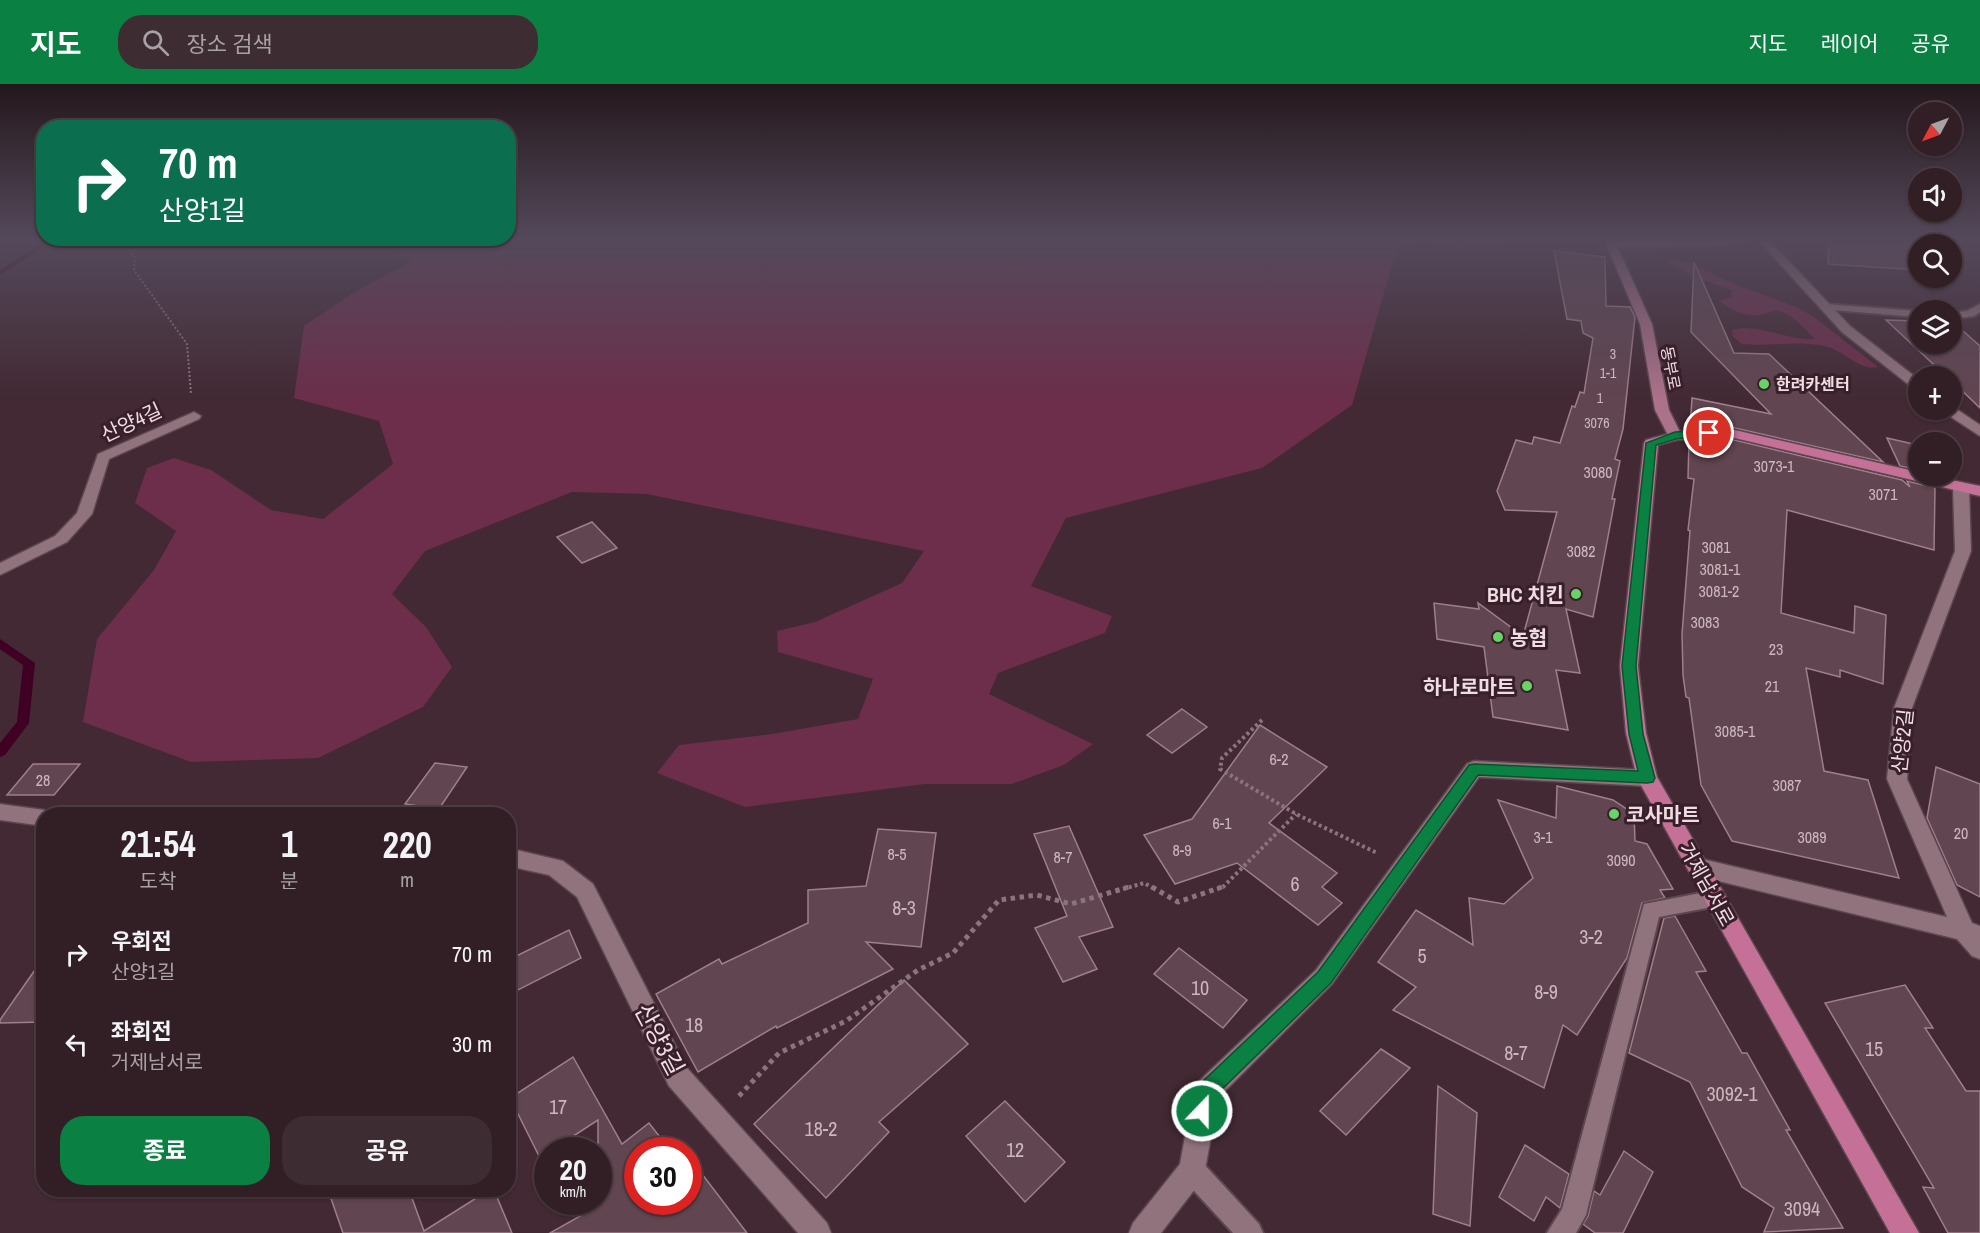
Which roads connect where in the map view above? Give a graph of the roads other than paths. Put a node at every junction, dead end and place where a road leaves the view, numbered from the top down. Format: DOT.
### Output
graph roads {
  1 [pos="1632,293"];
  2 [pos="1812,293"];
  3 [pos="1825,307"];
  4 [pos="1980,307"];
  5 [pos="1908,313"];
  6 [pos="1962,315"];
  7 [pos="1908,377"];
  8 [pos="194,416"];
  9 [pos="1962,419"];
  10 [pos="1980,432"];
  11 [pos="1675,436"];
  12 [pos="1971,489"];
  13 [pos="0,570"];
  14 [pos="1647,778"];
  15 [pos="0,812"];
  16 [pos="36,818"];
  17 [pos="516,859"];
  18 [pos="1698,867"];
  19 [pos="1716,899"];
  20 [pos="1973,933"];
  21 [pos="1980,949"];
  22 [pos="1192,1170"];
  23 [pos="817,1233"];
  24 [pos="1143,1233"];
  25 [pos="1250,1233"];
  26 [pos="1560,1233"];
  27 [pos="1905,1233"];
  1 -- 11 [label="street, 동부로"];
  2 -- 3 [label="street"];
  3 -- 5 [label="lane"];
  3 -- 7 [label="street"];
  4 -- 6 [label="lane"];
  8 -- 13 [label="street, 산양4길"];
  9 -- 10 [label="street"];
  11 -- 12 [label="main road, 거제남서로"];
  11 -- 14 [label="main road, 거제남서로"];
  12 -- 20 [label="street, 산양2길"];
  14 -- 18 [label="main road, 거제남서로"];
  14 -- 22 [label="street"];
  15 -- 16 [label="street"];
  17 -- 23 [label="street, 산양3길"];
  18 -- 19 [label="main road, 거제남서로"];
  18 -- 20 [label="street"];
  19 -- 26 [label="lane"];
  19 -- 27 [label="main road, 거제남서로"];
  20 -- 21 [label="street, 산양2길"];
  22 -- 24 [label="street"];
  22 -- 25 [label="lane"];
}
